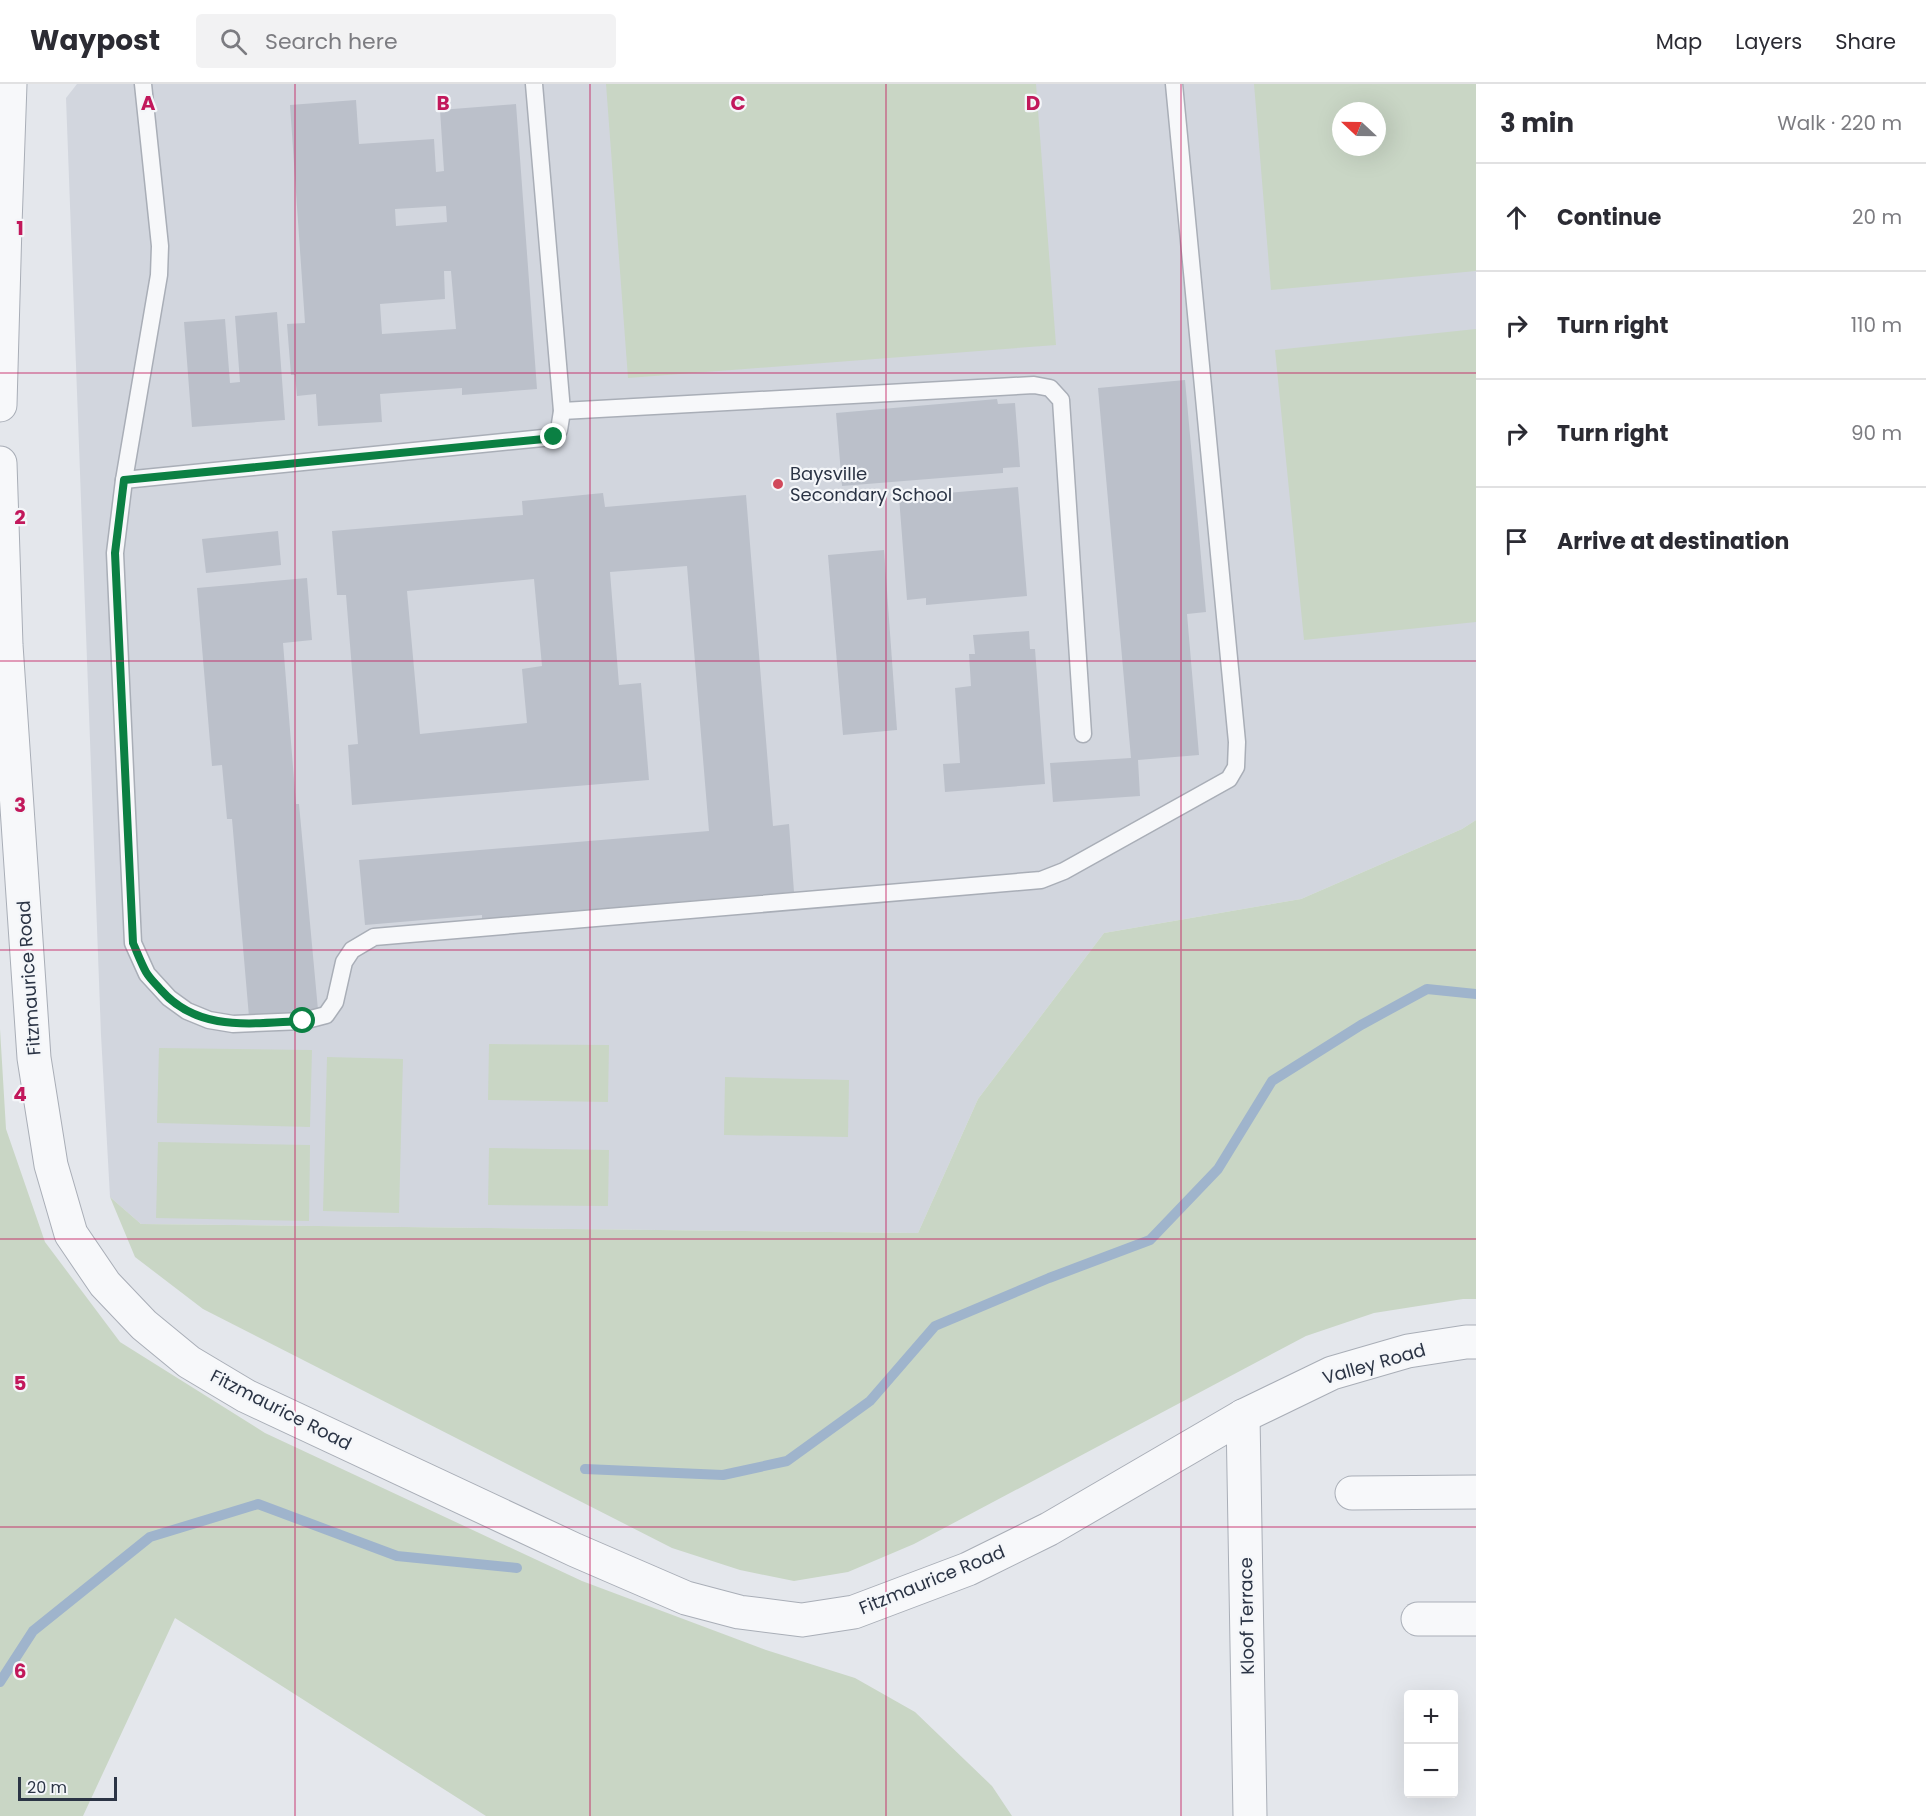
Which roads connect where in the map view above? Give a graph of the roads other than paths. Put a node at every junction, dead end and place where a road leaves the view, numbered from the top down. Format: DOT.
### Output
graph roads {
  1 [pos="10,84"];
  2 [pos="143,84"];
  3 [pos="534,84"];
  4 [pos="1174,84"];
  5 [pos="2,224"];
  6 [pos="0,405"];
  7 [pos="562,411"];
  8 [pos="0,463"];
  9 [pos="124,480"];
  10 [pos="1083,734"];
  11 [pos="1476,1342"];
  12 [pos="1244,1416"];
  13 [pos="1476,1492"];
  14 [pos="1352,1493"];
  15 [pos="1419,1619"];
  16 [pos="1476,1619"];
  17 [pos="1250,1816"];
  1 -- 5 [label="street"];
  2 -- 9 [label="lane"];
  3 -- 7 [label="lane"];
  4 -- 9 [label="lane"];
  5 -- 6 [label="street"];
  7 -- 9 [label="lane"];
  7 -- 10 [label="lane"];
  8 -- 12 [label="street, Fitzmaurice Road"];
  11 -- 12 [label="street, Valley Road"];
  12 -- 17 [label="street, Kloof Terrace"];
  13 -- 14 [label="street"];
  15 -- 16 [label="street"];
}
